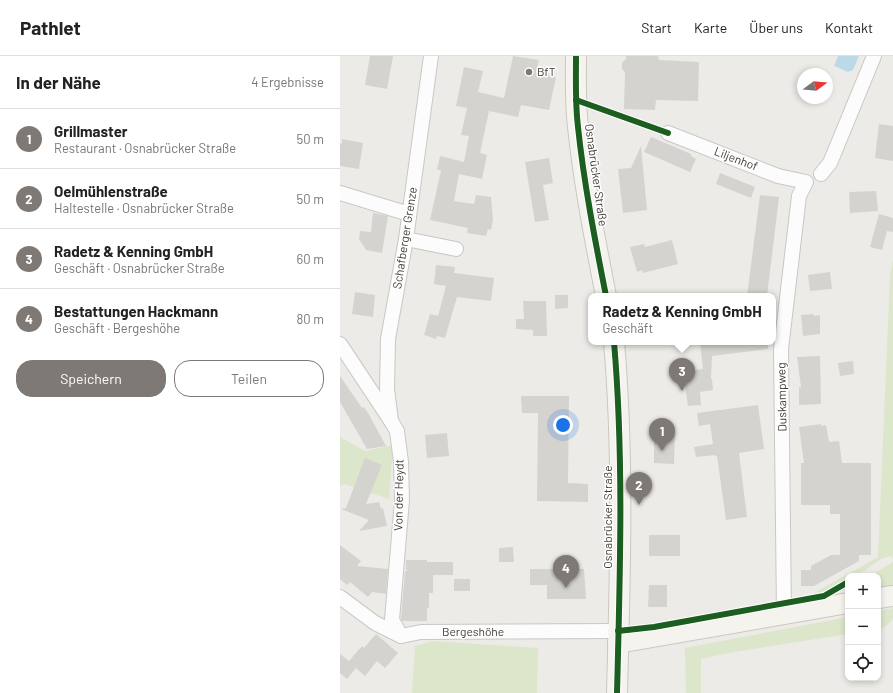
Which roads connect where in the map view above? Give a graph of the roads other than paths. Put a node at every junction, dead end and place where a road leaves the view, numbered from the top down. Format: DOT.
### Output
graph roads {
  1 [pos="431,56"];
  2 [pos="576,56"];
  3 [pos="874,56"];
  4 [pos="668,133"];
  5 [pos="822,174"];
  6 [pos="806,182"];
  7 [pos="340,193"];
  8 [pos="409,214"];
  9 [pos="406,239"];
  10 [pos="456,249"];
  11 [pos="605,293"];
  12 [pos="340,344"];
  13 [pos="614,345"];
  14 [pos="391,421"];
  15 [pos="893,596"];
  16 [pos="340,597"];
  17 [pos="881,598"];
  18 [pos="845,604"];
  19 [pos="784,614"];
  20 [pos="400,636"];
  21 [pos="618,637"];
  22 [pos="617,693"];
  1 -- 8 [label="street, Schafberger Grenze"];
  2 -- 11 [label="main road, Osnabrücker Straße"];
  3 -- 5 [label="street"];
  4 -- 6 [label="street, Liljenhof"];
  6 -- 19 [label="street, Duskampweg"];
  7 -- 8 [label="street"];
  8 -- 9 [label="street, Schafberger Grenze"];
  9 -- 10 [label="street"];
  9 -- 14 [label="street, Schafberger Grenze"];
  12 -- 14 [label="street, Von der Heydt"];
  13 -- 21 [label="main road, Osnabrücker Straße"];
  14 -- 20 [label="street, Von der Heydt"];
  15 -- 17 [label="main road"];
  16 -- 20 [label="street"];
  18 -- 19 [label="main road"];
  19 -- 21 [label="main road"];
  20 -- 21 [label="street, Bergeshöhe"];
  21 -- 22 [label="main road, Osnabrücker Straße"];
}
